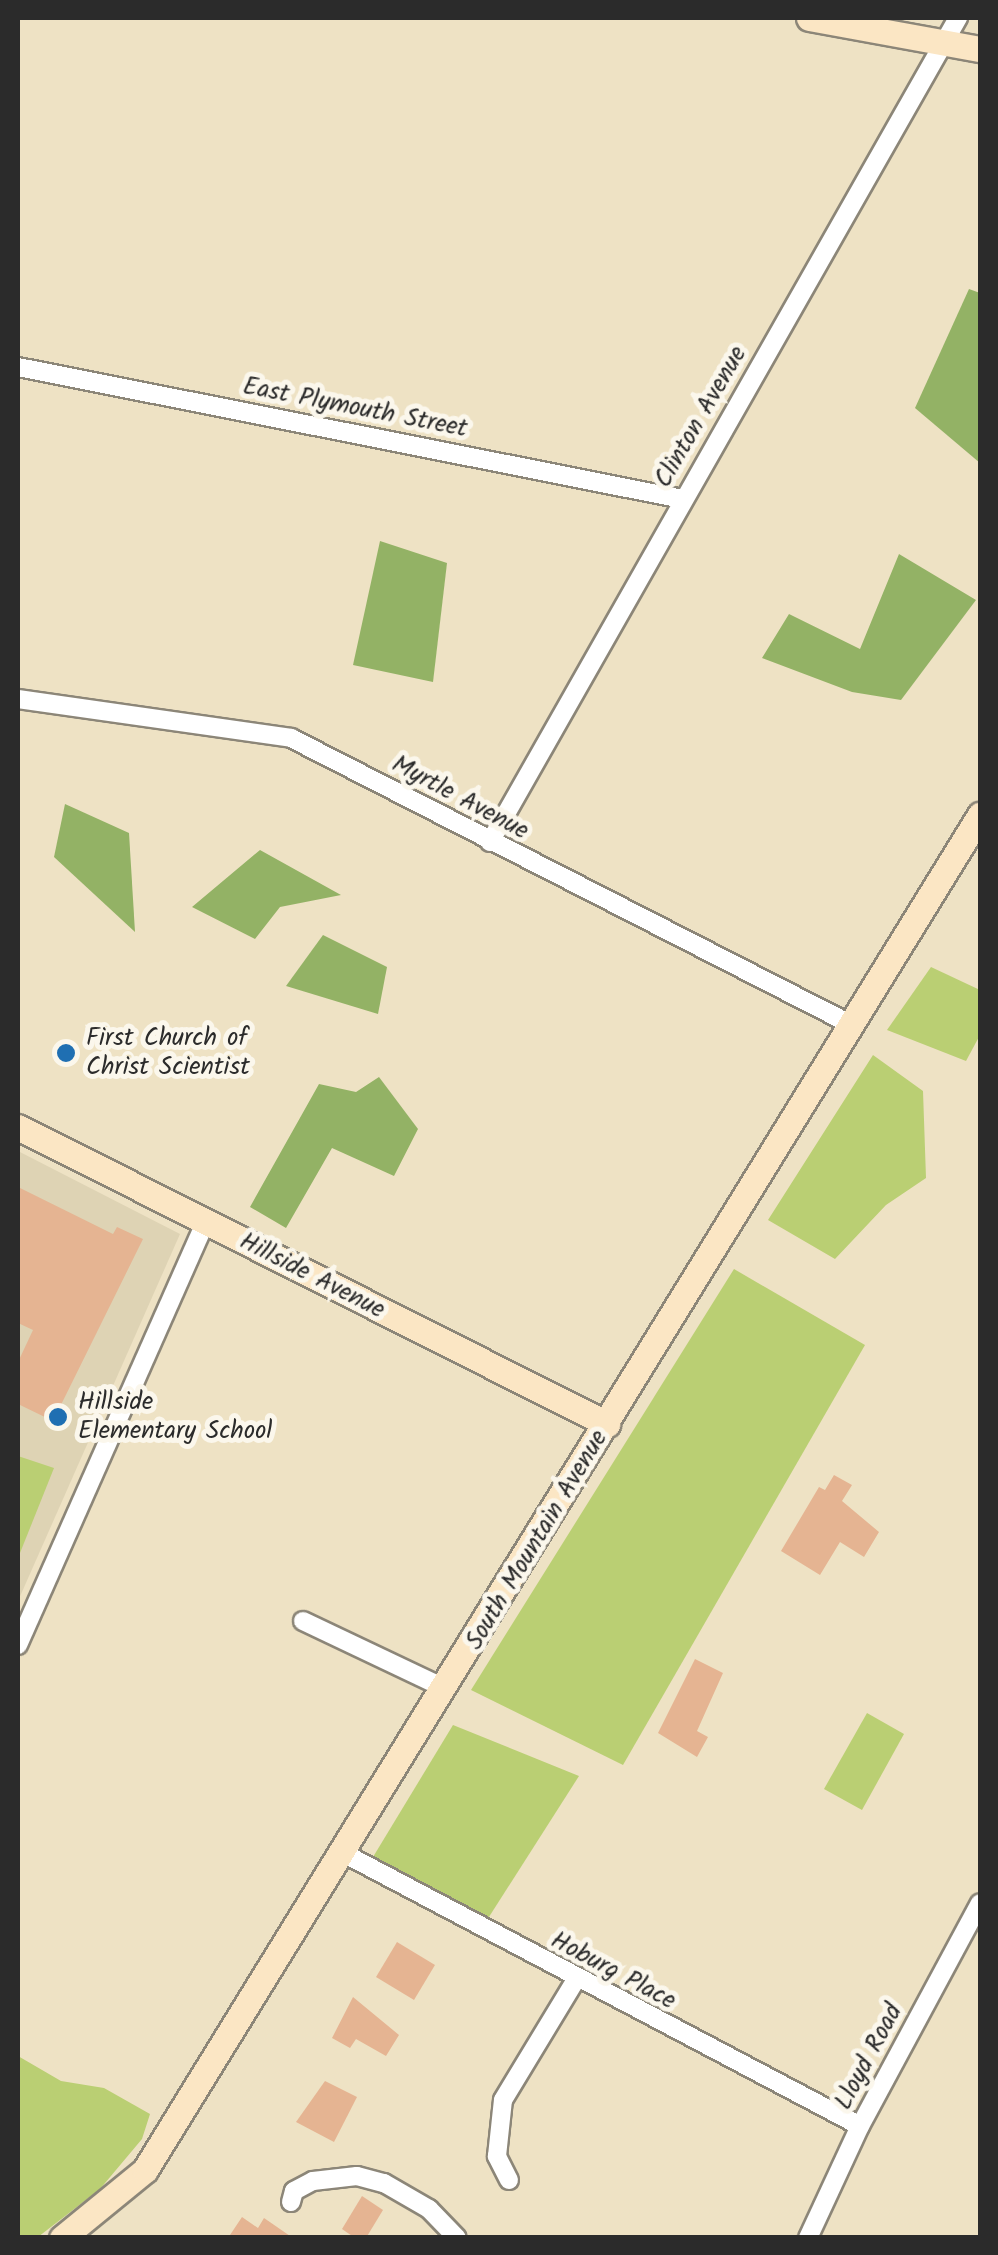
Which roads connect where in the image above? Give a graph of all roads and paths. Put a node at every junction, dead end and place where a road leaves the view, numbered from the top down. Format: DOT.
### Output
graph roads {
  1 [pos="809,18"];
  2 [pos="958,18"];
  3 [pos="945,42"];
  4 [pos="980,49"];
  5 [pos="18,367"];
  6 [pos="682,499"];
  7 [pos="18,699"];
  8 [pos="980,815"];
  9 [pos="490,842"];
  10 [pos="854,1026"];
  11 [pos="18,1126"];
  12 [pos="205,1222"];
  13 [pos="607,1424"];
  14 [pos="303,1621"];
  15 [pos="18,1645"];
  16 [pos="446,1689"];
  17 [pos="345,1854"];
  18 [pos="980,1903"];
  19 [pos="575,1980"];
  20 [pos="860,2126"];
  21 [pos="508,2180"];
  22 [pos="291,2202"];
  23 [pos="69,2236"];
  24 [pos="457,2238"];
  25 [pos="808,2238"];
  1 -- 3 [label="street"];
  2 -- 3 [label="street, Clinton Avenue"];
  3 -- 4 [label="street"];
  3 -- 6 [label="street, Clinton Avenue"];
  5 -- 6 [label="street, East Plymouth Street"];
  6 -- 9 [label="street, Clinton Avenue"];
  7 -- 9 [label="street, Myrtle Avenue"];
  8 -- 10 [label="street, South Mountain Avenue"];
  9 -- 10 [label="street, Myrtle Avenue"];
  10 -- 13 [label="street, South Mountain Avenue"];
  11 -- 12 [label="street, Hillside Avenue"];
  12 -- 13 [label="street, Hillside Avenue"];
  12 -- 15 [label="street"];
  13 -- 16 [label="street, South Mountain Avenue"];
  14 -- 16 [label="street"];
  16 -- 17 [label="street, South Mountain Avenue"];
  17 -- 19 [label="street, Hoburg Place"];
  17 -- 23 [label="street, South Mountain Avenue"];
  18 -- 20 [label="street, Lloyd Road"];
  19 -- 20 [label="street, Hoburg Place"];
  19 -- 21 [label="street"];
  20 -- 25 [label="street, Lloyd Road"];
  22 -- 24 [label="street"];
}
